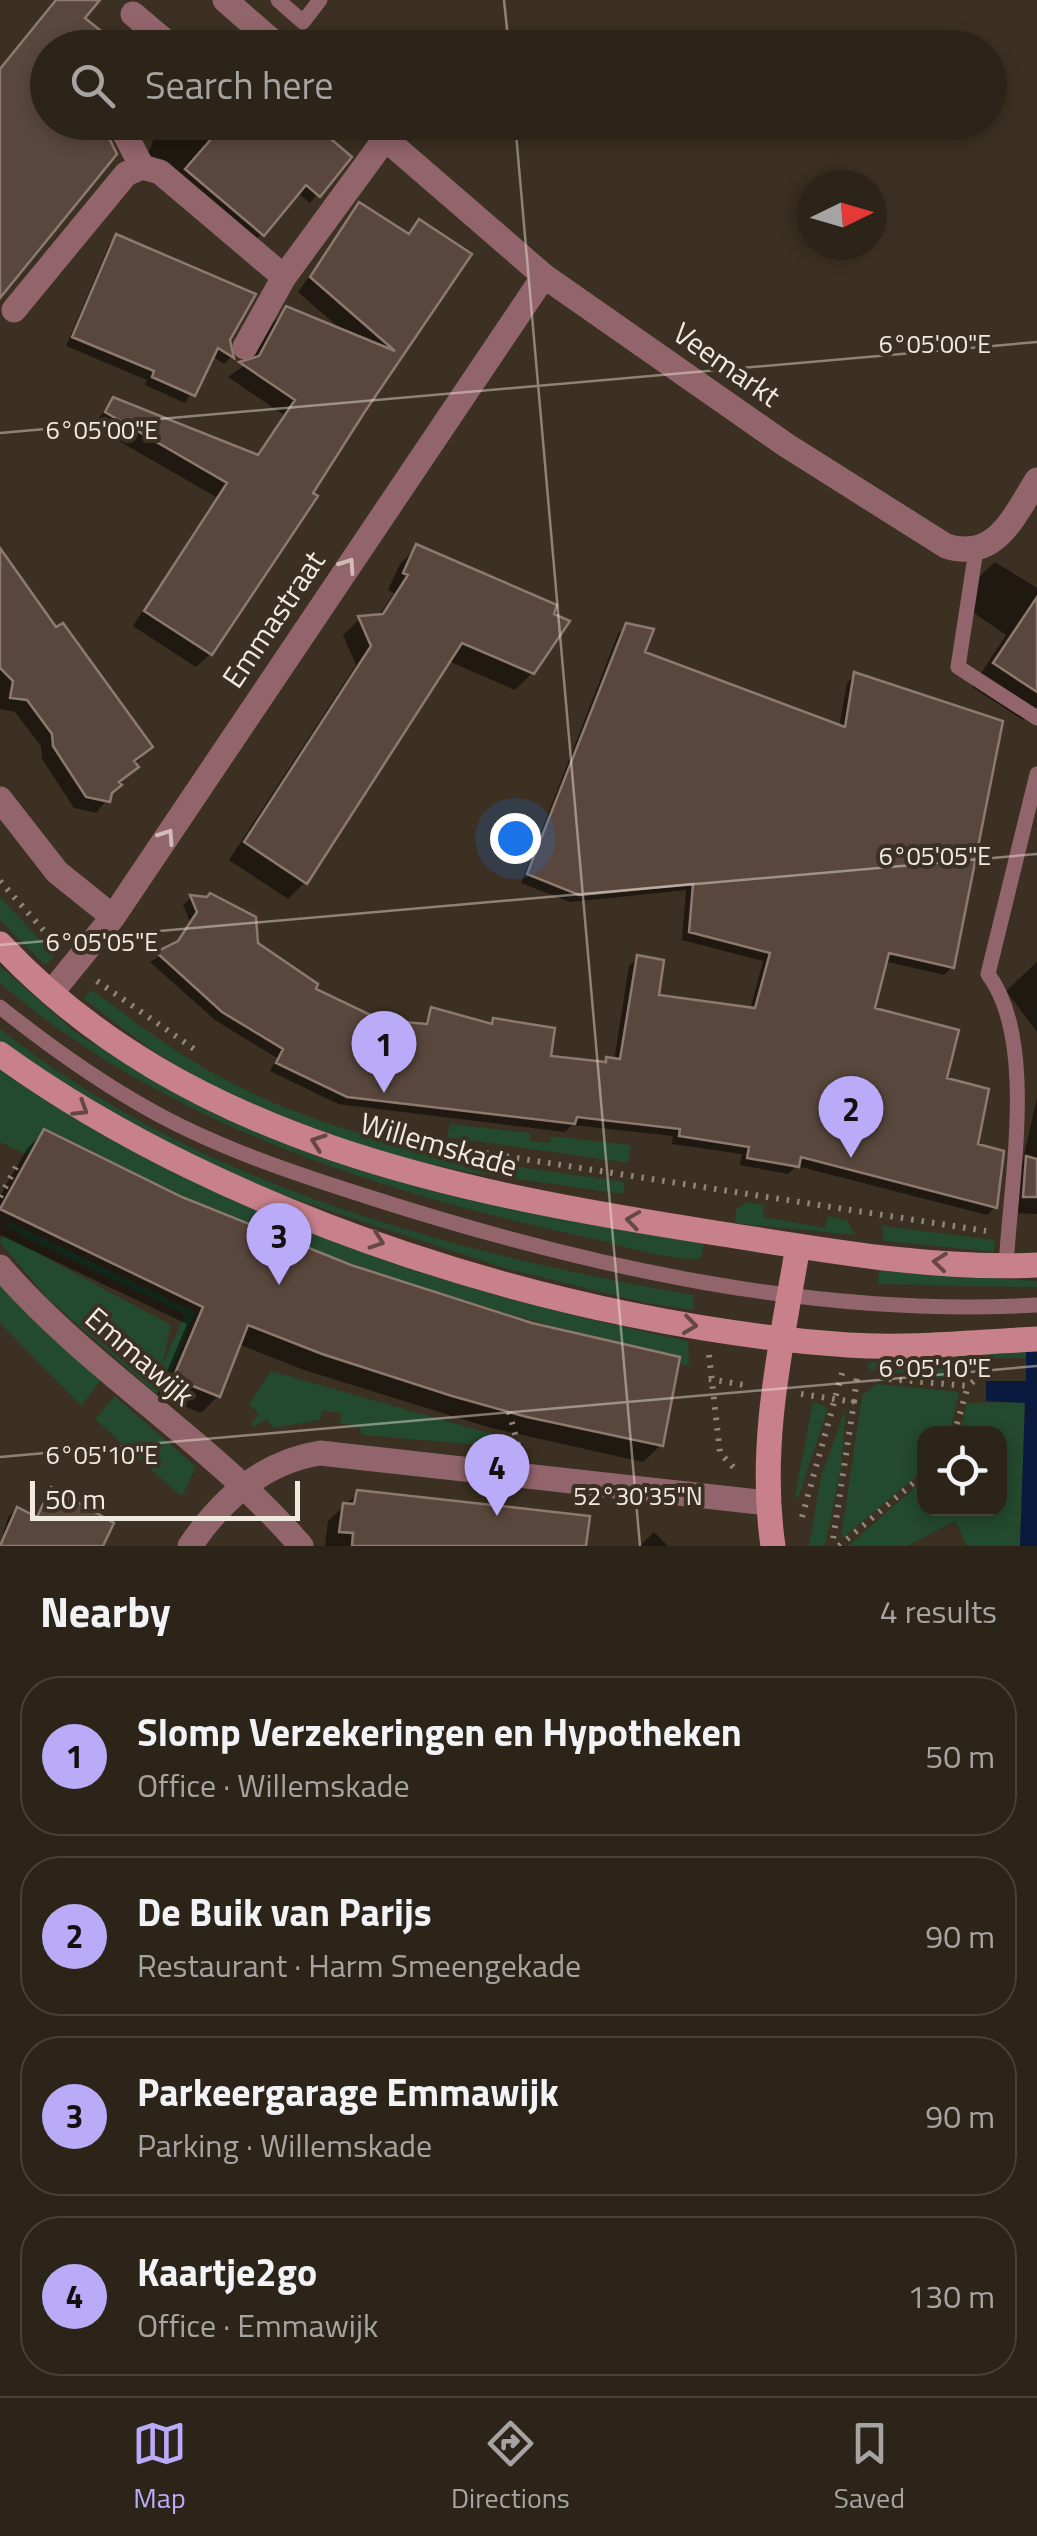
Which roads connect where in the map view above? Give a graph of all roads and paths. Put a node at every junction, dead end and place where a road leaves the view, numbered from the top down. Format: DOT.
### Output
graph roads {
  1 [pos="225,0"];
  2 [pos="278,0"];
  3 [pos="320,0"];
  4 [pos="133,14"];
  5 [pos="152,30"];
  6 [pos="259,30"];
  7 [pos="129,140"];
  8 [pos="370,140"];
  9 [pos="386,140"];
  10 [pos="142,168"];
  11 [pos="544,276"];
  12 [pos="284,277"];
  13 [pos="14,310"];
  14 [pos="244,346"];
  15 [pos="1037,480"];
  16 [pos="976,550"];
  17 [pos="1037,718"];
  18 [pos="1037,774"];
  19 [pos="0,800"];
  20 [pos="0,881"];
  21 [pos="113,917"];
  22 [pos="0,944"];
  23 [pos="77,965"];
  24 [pos="51,993"];
  25 [pos="0,1007"];
  26 [pos="0,1054"];
  27 [pos="204,1055"];
  28 [pos="450,1148"];
  29 [pos="16,1167"];
  30 [pos="0,1198"];
  31 [pos="865,1214"];
  32 [pos="1008,1231"];
  33 [pos="798,1246"];
  34 [pos="861,1255"];
  35 [pos="1037,1265"];
  36 [pos="1006,1266"];
  37 [pos="0,1267"];
  38 [pos="790,1294"];
  39 [pos="1037,1305"];
  40 [pos="783,1338"];
  41 [pos="1037,1339"];
  42 [pos="847,1344"];
  43 [pos="988,1369"];
  44 [pos="709,1379"];
  45 [pos="968,1386"];
  46 [pos="773,1389"];
  47 [pos="838,1400"];
  48 [pos="854,1402"];
  49 [pos="956,1426"];
  50 [pos="917,1480"];
  51 [pos="244,1487"];
  52 [pos="767,1504"];
  53 [pos="798,1529"];
  54 [pos="190,1546"];
  55 [pos="301,1546"];
  56 [pos="774,1546"];
  57 [pos="835,1546"];
  1 -- 6 [label="street"];
  2 -- 3 [label="lane"];
  4 -- 5 [label="street"];
  7 -- 10 [label="street"];
  8 -- 12 [label="street, Veemarkt"];
  9 -- 11 [label="street, Veemarkt"];
  10 -- 12 [label="street"];
  10 -- 13 [label="street"];
  11 -- 16 [label="street, Veemarkt"];
  21 -- 11 [label="street, Emmastraat, one-way"];
  12 -- 14 [label="street, Veemarkt"];
  15 -- 16 [label="street"];
  16 -- 17 [label="lane"];
  18 -- 32 [label="lane"];
  19 -- 21 [label="street"];
  20 -- 23 [label="path"];
  21 -- 23 [label="street, Emmastraat"];
  22 -- 24 [label="main road, Willemskade"];
  23 -- 24 [label="street, Emmastraat"];
  23 -- 27 [label="path"];
  33 -- 24 [label="main road, Willemskade, one-way"];
  25 -- 38 [label="lane"];
  26 -- 40 [label="main road, one-way"];
  28 -- 31 [label="path, Willemskade"];
  29 -- 30 [label="path"];
  31 -- 32 [label="path, Willemskade"];
  31 -- 34 [label="path"];
  32 -- 36 [label="lane"];
  33 -- 34 [label="main road, Willemskade"];
  33 -- 38 [label="main road"];
  36 -- 34 [label="main road, Willemskade, one-way"];
  35 -- 36 [label="main road, Willemskade"];
  37 -- 51 [label="street, Emmawijk"];
  38 -- 39 [label="lane"];
  38 -- 40 [label="main road"];
  40 -- 42 [label="main road"];
  40 -- 46 [label="main road"];
  41 -- 42 [label="main road"];
  42 -- 47 [label="path"];
  43 -- 45 [label="path"];
  44 -- 46 [label="path"];
  45 -- 48 [label="path"];
  45 -- 49 [label="path"];
  46 -- 47 [label="path"];
  46 -- 52 [label="main road"];
  47 -- 48 [label="path"];
  47 -- 53 [label="path"];
  48 -- 57 [label="path"];
  50 -- 57 [label="path"];
  51 -- 52 [label="street"];
  51 -- 54 [label="street"];
  51 -- 55 [label="street, Emmawijk"];
  52 -- 56 [label="main road"];
}
